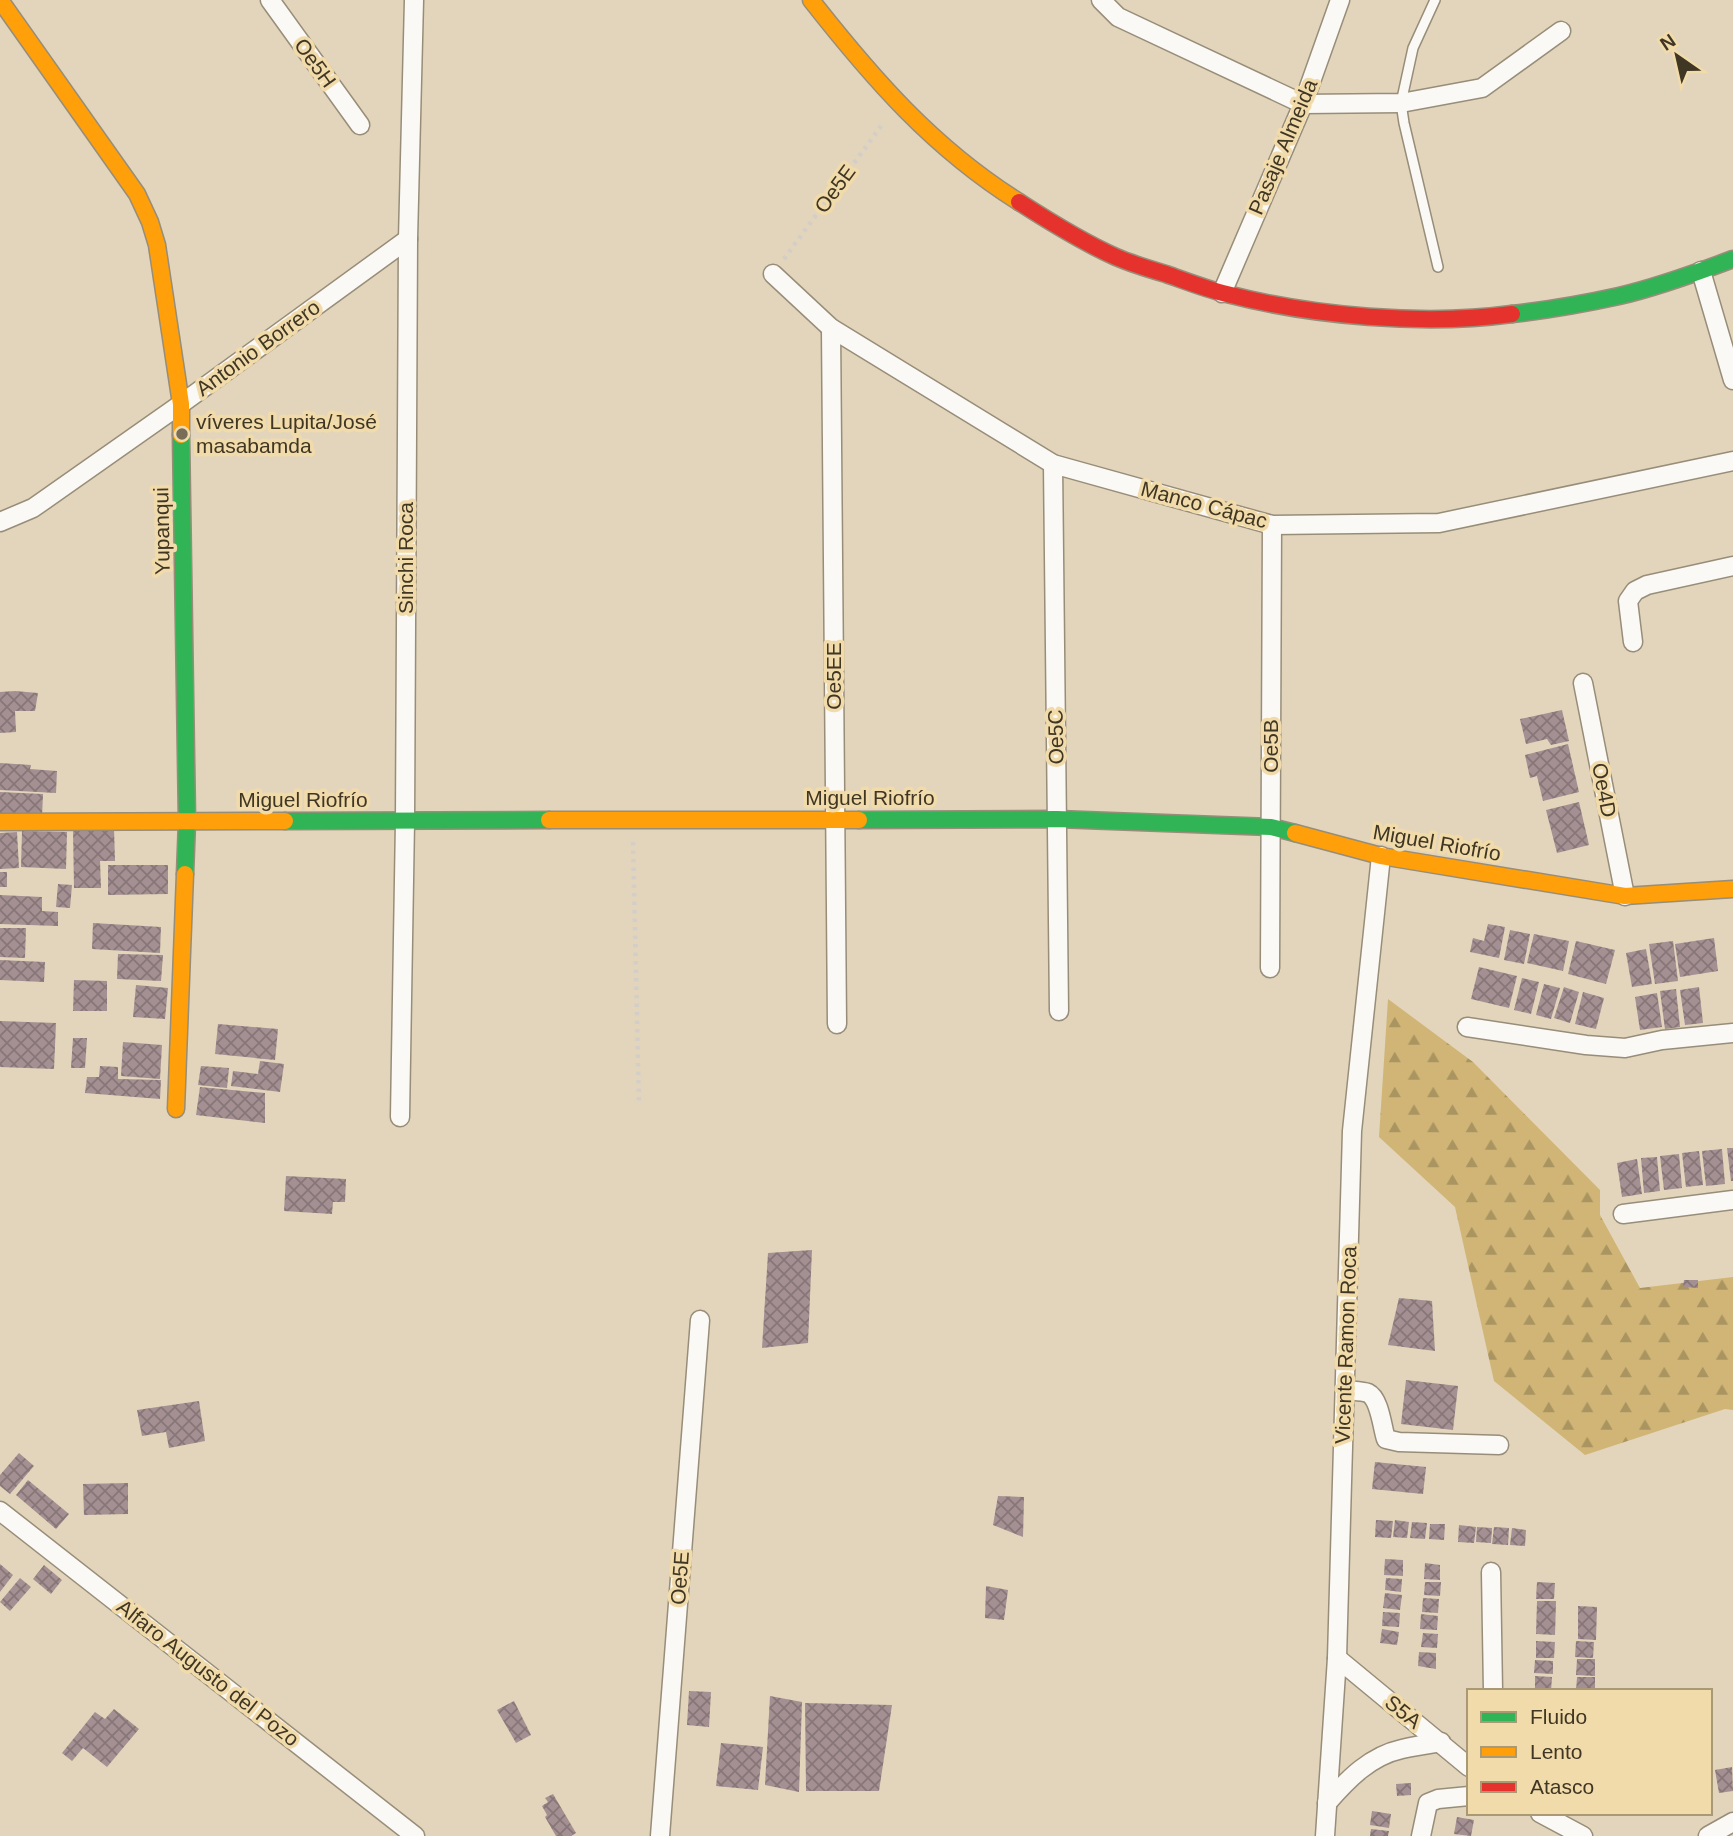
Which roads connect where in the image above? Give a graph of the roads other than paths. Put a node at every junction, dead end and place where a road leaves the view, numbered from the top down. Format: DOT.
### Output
graph roads {
  1 [pos="0,0"];
  2 [pos="270,0"];
  3 [pos="414,0"];
  4 [pos="811,0"];
  5 [pos="1101,0"];
  6 [pos="1340,0"];
  7 [pos="1435,0"];
  8 [pos="1561,31"];
  9 [pos="1401,103"];
  10 [pos="1303,104"];
  11 [pos="360,125"];
  12 [pos="408,239"];
  13 [pos="1733,259"];
  14 [pos="1438,267"];
  15 [pos="1701,271"];
  16 [pos="773,274"];
  17 [pos="1222,293"];
  18 [pos="831,328"];
  19 [pos="1733,380"];
  20 [pos="181,404"];
  21 [pos="1733,461"];
  22 [pos="1053,464"];
  23 [pos="0,522"];
  24 [pos="1272,525"];
  25 [pos="1733,566"];
  26 [pos="1633,642"];
  27 [pos="1583,683"];
  28 [pos="835,819"];
  29 [pos="1057,819"];
  30 [pos="187,821"];
  31 [pos="405,821"];
  32 [pos="0,822"];
  33 [pos="1271,827"];
  34 [pos="1381,856"];
  35 [pos="1733,889"];
  36 [pos="1625,896"];
  37 [pos="1270,968"];
  38 [pos="1059,1011"];
  39 [pos="837,1024"];
  40 [pos="1467,1027"];
  41 [pos="1733,1033"];
  42 [pos="176,1110"];
  43 [pos="400,1117"];
  44 [pos="1733,1200"];
  45 [pos="1623,1214"];
  46 [pos="700,1320"];
  47 [pos="1345,1390"];
  48 [pos="1499,1445"];
  49 [pos="0,1511"];
  50 [pos="1492,1572"];
  51 [pos="1337,1658"];
  52 [pos="1493,1689"];
  53 [pos="1441,1742"];
  54 [pos="1467,1759"];
  55 [pos="1467,1796"];
  56 [pos="1327,1803"];
  57 [pos="1544,1815"];
  58 [pos="1733,1822"];
  59 [pos="415,1836"];
  60 [pos="660,1836"];
  61 [pos="1325,1836"];
  62 [pos="1421,1836"];
  63 [pos="1583,1836"];
  64 [pos="1708,1836"];
  1 -- 20 [label="street, Yupanqui"];
  2 -- 11 [label="street, Oe5H"];
  3 -- 12 [label="street, Sinchi Roca"];
  4 -- 17 [label="street"];
  5 -- 10 [label="street"];
  6 -- 10 [label="street, Pasaje Almeida"];
  7 -- 9 [label="lane"];
  8 -- 9 [label="street"];
  9 -- 10 [label="street"];
  9 -- 14 [label="lane"];
  10 -- 17 [label="street, Pasaje Almeida"];
  12 -- 20 [label="street, Antonio Borrero"];
  12 -- 31 [label="street, Sinchi Roca"];
  13 -- 15 [label="street"];
  15 -- 17 [label="street"];
  15 -- 19 [label="street"];
  16 -- 18 [label="street, Manco Cápac"];
  18 -- 22 [label="street, Manco Cápac"];
  18 -- 28 [label="street, Oe5EE"];
  20 -- 23 [label="street, Antonio Borrero"];
  20 -- 30 [label="street, Yupanqui"];
  21 -- 24 [label="street, Manco Cápac"];
  22 -- 24 [label="street, Manco Cápac"];
  22 -- 29 [label="street, Oe5C"];
  24 -- 33 [label="street, Oe5B"];
  25 -- 26 [label="street"];
  27 -- 36 [label="street, Oe4D"];
  28 -- 29 [label="street, Miguel Riofrío"];
  28 -- 31 [label="street, Miguel Riofrío"];
  28 -- 39 [label="street, Oe5EE"];
  29 -- 33 [label="street, Miguel Riofrío"];
  29 -- 38 [label="street, Oe5C"];
  30 -- 31 [label="street, Miguel Riofrío"];
  30 -- 32 [label="street, Miguel Riofrío"];
  30 -- 42 [label="street, Yupanqui"];
  31 -- 43 [label="street, Sinchi Roca"];
  33 -- 34 [label="street, Miguel Riofrío"];
  33 -- 37 [label="street, Oe5B"];
  34 -- 36 [label="street, Miguel Riofrío"];
  34 -- 47 [label="street, Vicente Ramon Roca"];
  35 -- 36 [label="street, Miguel Riofrío"];
  40 -- 41 [label="street"];
  44 -- 45 [label="street"];
  46 -- 60 [label="street, Oe5E"];
  47 -- 48 [label="street"];
  47 -- 51 [label="street, Vicente Ramon Roca"];
  49 -- 59 [label="street, Alfaro Augusto del Pozo"];
  50 -- 52 [label="street"];
  51 -- 53 [label="street, S5A"];
  51 -- 56 [label="street, Vicente Ramon Roca"];
  53 -- 54 [label="street, S5A"];
  53 -- 56 [label="street"];
  55 -- 62 [label="street"];
  56 -- 61 [label="street, Vicente Ramon Roca"];
  57 -- 63 [label="street"];
  58 -- 64 [label="street"];
}
